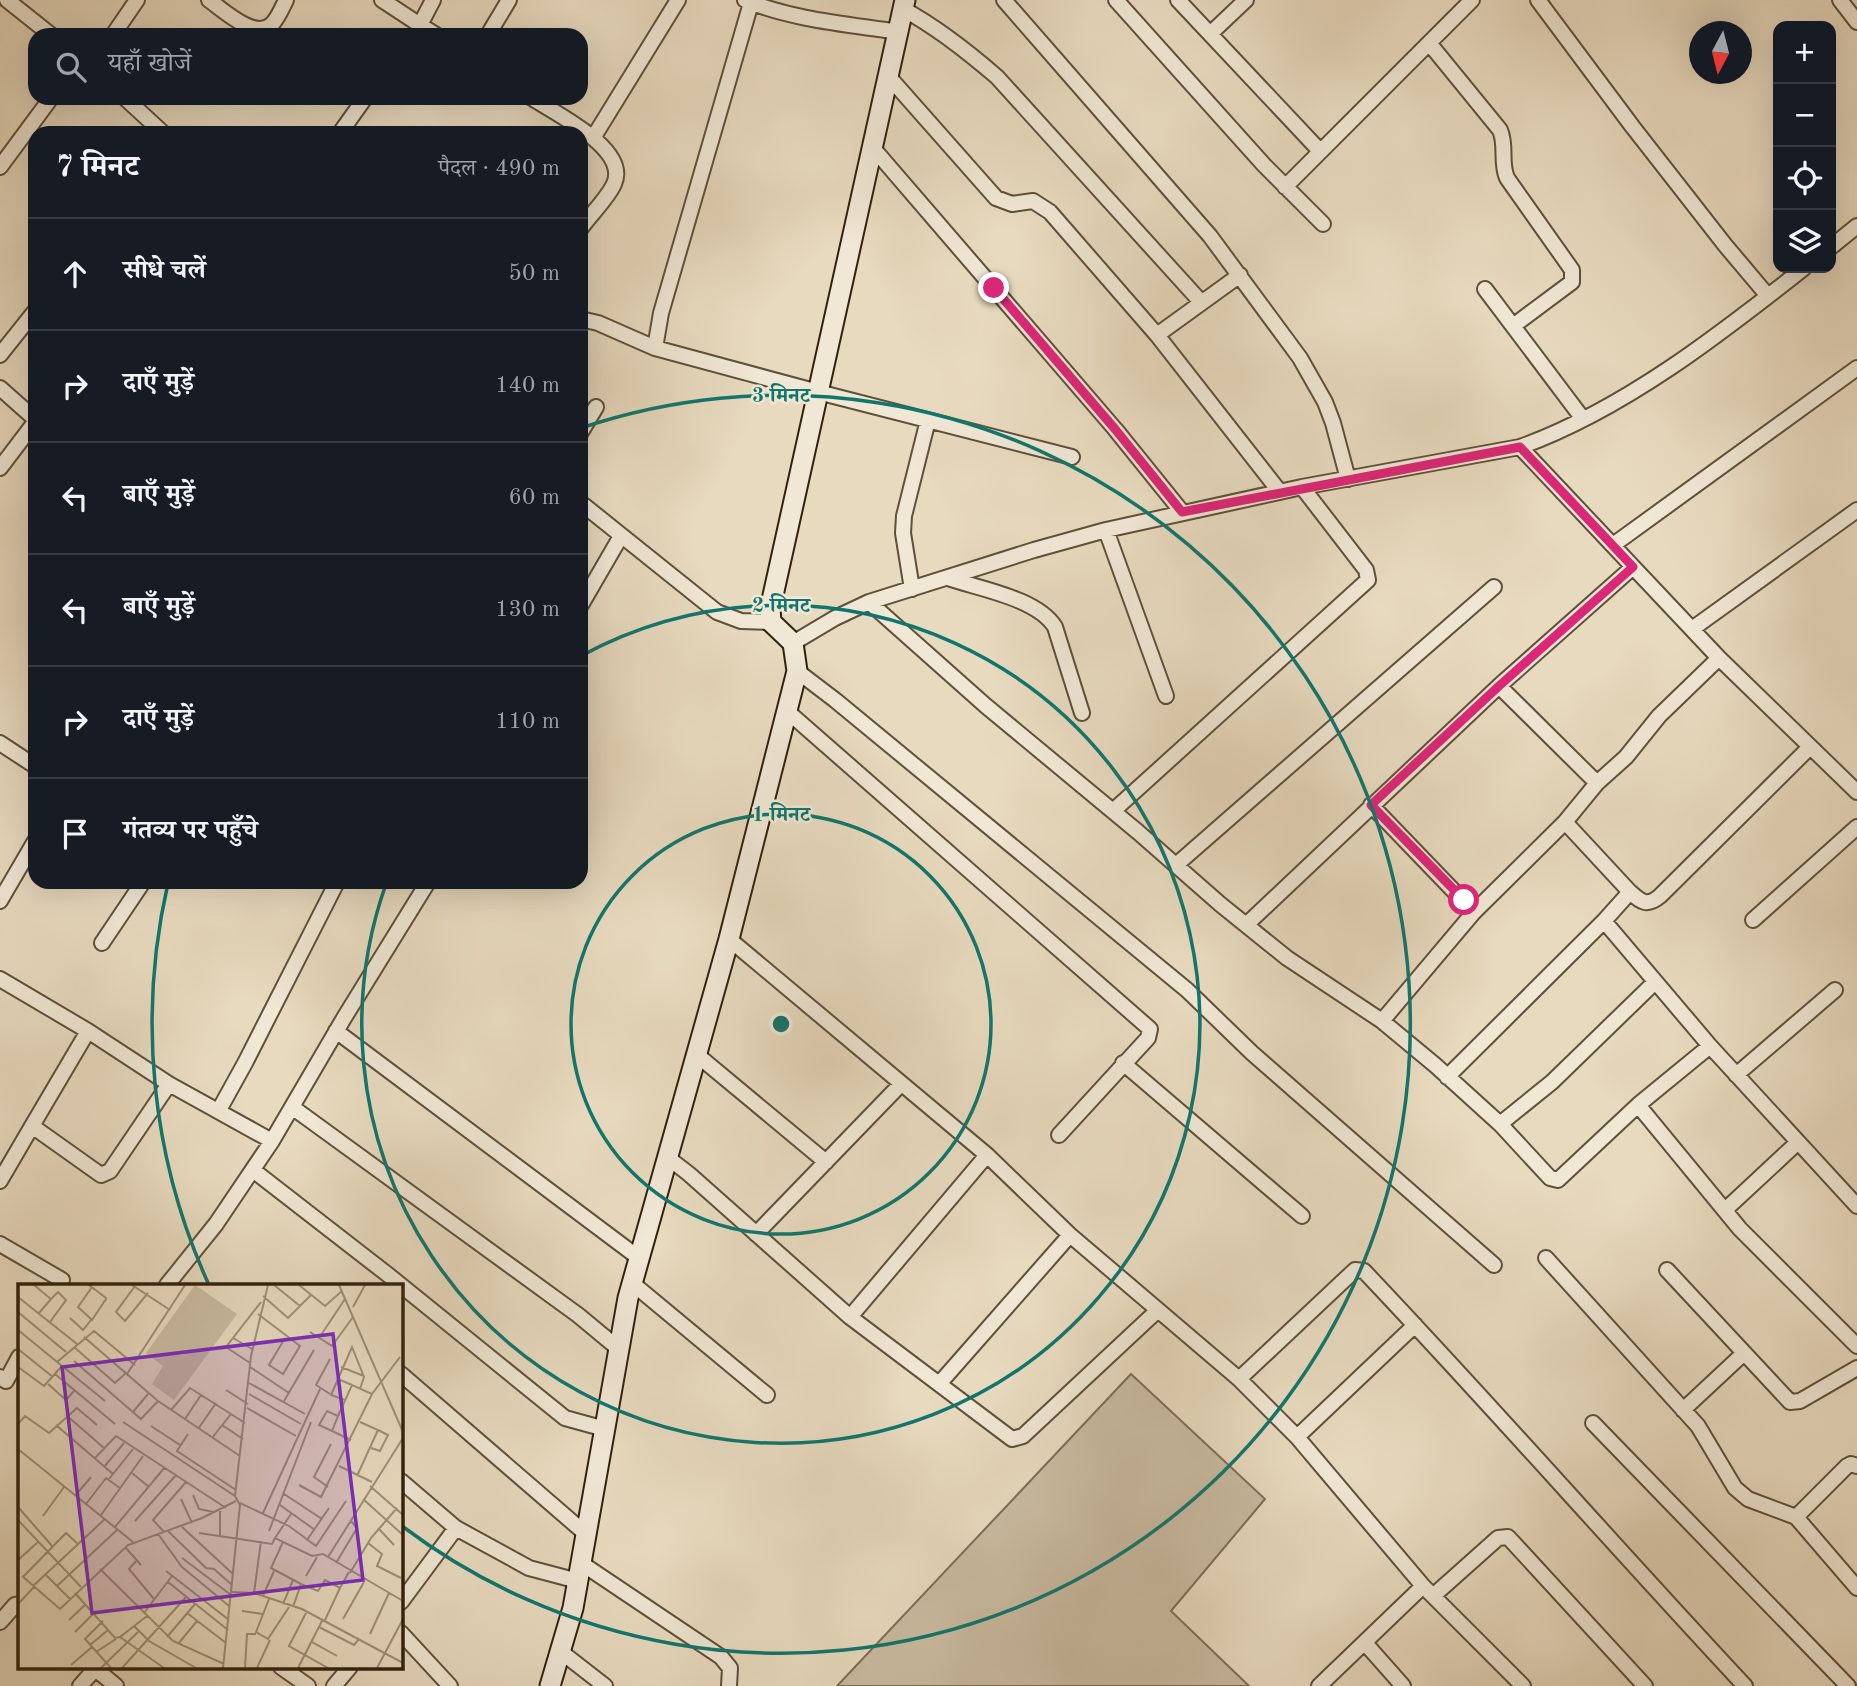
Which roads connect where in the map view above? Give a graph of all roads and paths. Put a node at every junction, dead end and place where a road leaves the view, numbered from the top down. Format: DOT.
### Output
graph roads {
  1 [pos="7,0"];
  2 [pos="137,0"];
  3 [pos="209,0"];
  4 [pos="286,0"];
  5 [pos="382,0"];
  6 [pos="433,0"];
  7 [pos="509,0"];
  8 [pos="678,0"];
  9 [pos="1004,0"];
  10 [pos="1116,0"];
  11 [pos="1178,0"];
  12 [pos="1245,0"];
  13 [pos="1472,0"];
  14 [pos="1538,0"];
  15 [pos="748,1"];
  16 [pos="1842,1"];
  17 [pos="904,4"];
  18 [pos="1857,22"];
  19 [pos="420,25"];
  20 [pos="42,28"];
  21 [pos="118,28"];
  22 [pos="250,28"];
  23 [pos="268,28"];
  24 [pos="425,28"];
  25 [pos="492,28"];
  26 [pos="899,32"];
  27 [pos="1210,34"];
  28 [pos="1429,43"];
  29 [pos="888,76"];
  30 [pos="46,105"];
  31 [pos="133,105"];
  32 [pos="360,105"];
  33 [pos="543,105"];
  34 [pos="30,126"];
  35 [pos="155,126"];
  36 [pos="345,126"];
  37 [pos="575,126"];
  38 [pos="28,129"];
  39 [pos="588,135"];
  40 [pos="593,138"];
  41 [pos="873,148"];
  42 [pos="1320,151"];
  43 [pos="0,167"];
  44 [pos="1285,187"];
  45 [pos="588,219"];
  46 [pos="1322,224"];
  47 [pos="1857,226"];
  48 [pos="1836,243"];
  49 [pos="1798,273"];
  50 [pos="1240,275"];
  51 [pos="1485,289"];
  52 [pos="1768,296"];
  53 [pos="1201,302"];
  54 [pos="588,320"];
  55 [pos="28,321"];
  56 [pos="1513,326"];
  57 [pos="1157,335"];
  58 [pos="655,348"];
  59 [pos="0,355"];
  60 [pos="1857,368"];
  61 [pos="0,388"];
  62 [pos="818,392"];
  63 [pos="596,407"];
  64 [pos="28,414"];
  65 [pos="1583,419"];
  66 [pos="588,420"];
  67 [pos="928,420"];
  68 [pos="28,430"];
  69 [pos="1520,447"];
  70 [pos="1072,457"];
  71 [pos="0,468"];
  72 [pos="1348,479"];
  73 [pos="1302,487"];
  74 [pos="1280,492"];
  75 [pos="588,509"];
  76 [pos="1857,510"];
  77 [pos="1182,512"];
  78 [pos="1106,530"];
  79 [pos="621,536"];
  80 [pos="1613,545"];
  81 [pos="1633,567"];
  82 [pos="948,578"];
  83 [pos="1494,587"];
  84 [pos="912,589"];
  85 [pos="588,593"];
  86 [pos="869,602"];
  87 [pos="771,622"];
  88 [pos="1692,629"];
  89 [pos="793,643"];
  90 [pos="1719,658"];
  91 [pos="797,671"];
  92 [pos="1499,686"];
  93 [pos="1166,696"];
  94 [pos="787,711"];
  95 [pos="1082,713"];
  96 [pos="0,743"];
  97 [pos="1810,747"];
  98 [pos="28,761"];
  99 [pos="1597,783"];
  100 [pos="1857,792"];
  101 [pos="1371,805"];
  102 [pos="1113,811"];
  103 [pos="1565,822"];
  104 [pos="1857,827"];
  105 [pos="28,853"];
  106 [pos="1176,865"];
  107 [pos="138,889"];
  108 [pos="333,889"];
  109 [pos="424,889"];
  110 [pos="1630,891"];
  111 [pos="0,901"];
  112 [pos="1474,912"];
  113 [pos="1753,920"];
  114 [pos="1604,921"];
  115 [pos="1246,925"];
  116 [pos="729,939"];
  117 [pos="102,943"];
  118 [pos="0,979"];
  119 [pos="1655,982"];
  120 [pos="1835,990"];
  121 [pos="1382,1021"];
  122 [pos="88,1031"];
  123 [pos="336,1031"];
  124 [pos="1710,1046"];
  125 [pos="696,1054"];
  126 [pos="1123,1063"];
  127 [pos="1736,1075"];
  128 [pos="1447,1077"];
  129 [pos="169,1084"];
  130 [pos="901,1084"];
  131 [pos="1638,1105"];
  132 [pos="292,1108"];
  133 [pos="219,1110"];
  134 [pos="1500,1124"];
  135 [pos="32,1126"];
  136 [pos="1059,1135"];
  137 [pos="272,1141"];
  138 [pos="1797,1143"];
  139 [pos="988,1155"];
  140 [pos="667,1157"];
  141 [pos="826,1162"];
  142 [pos="253,1170"];
  143 [pos="0,1181"];
  144 [pos="1857,1206"];
  145 [pos="1725,1210"];
  146 [pos="1302,1216"];
  147 [pos="755,1234"];
  148 [pos="1070,1235"];
  149 [pos="0,1244"];
  150 [pos="639,1258"];
  151 [pos="1546,1258"];
  152 [pos="1494,1265"];
  153 [pos="1667,1270"];
  154 [pos="383,1280"];
  155 [pos="64,1283"];
  156 [pos="632,1283"];
  157 [pos="168,1284"];
  158 [pos="402,1294"];
  159 [pos="1158,1310"];
  160 [pos="850,1317"];
  161 [pos="1415,1325"];
  162 [pos="1857,1346"];
  163 [pos="619,1349"];
  164 [pos="1743,1354"];
  165 [pos="18,1359"];
  166 [pos="1857,1368"];
  167 [pos="402,1375"];
  168 [pos="1239,1379"];
  169 [pos="2,1384"];
  170 [pos="939,1384"];
  171 [pos="767,1395"];
  172 [pos="1683,1410"];
  173 [pos="1593,1423"];
  174 [pos="605,1429"];
  175 [pos="1297,1437"];
  176 [pos="1857,1466"];
  177 [pos="402,1482"];
  178 [pos="1796,1517"];
  179 [pos="456,1528"];
  180 [pos="586,1534"];
  181 [pos="580,1572"];
  182 [pos="1857,1588"];
  183 [pos="1428,1591"];
  184 [pos="402,1601"];
  185 [pos="18,1604"];
  186 [pos="0,1622"];
  187 [pos="402,1634"];
  188 [pos="1365,1643"];
  189 [pos="561,1651"];
  190 [pos="94,1668"];
  191 [pos="282,1668"];
  192 [pos="349,1668"];
  193 [pos="80,1686"];
  194 [pos="116,1686"];
  195 [pos="308,1686"];
  196 [pos="334,1686"];
  197 [pos="450,1686"];
  198 [pos="550,1686"];
  199 [pos="605,1686"];
  200 [pos="729,1686"];
  201 [pos="1319,1686"];
  202 [pos="1403,1686"];
  203 [pos="1523,1686"];
  204 [pos="1646,1686"];
  205 [pos="1745,1686"];
  206 [pos="1848,1686"];
  1 -- 20 [label="street"];
  2 -- 21 [label="street"];
  3 -- 22 [label="street"];
  4 -- 23 [label="street"];
  5 -- 19 [label="street"];
  6 -- 19 [label="street"];
  7 -- 25 [label="street"];
  8 -- 40 [label="street"];
  9 -- 50 [label="street"];
  10 -- 44 [label="street"];
  11 -- 27 [label="street"];
  12 -- 27 [label="street"];
  13 -- 28 [label="street"];
  14 -- 52 [label="street"];
  15 -- 26 [label="street"];
  15 -- 58 [label="street"];
  16 -- 18 [label="street"];
  17 -- 26 [label="street"];
  17 -- 53 [label="street"];
  19 -- 24 [label="street"];
  26 -- 29 [label="street"];
  27 -- 42 [label="street"];
  28 -- 42 [label="street"];
  28 -- 56 [label="street"];
  29 -- 41 [label="street"];
  29 -- 57 [label="street"];
  30 -- 34 [label="street"];
  31 -- 35 [label="street"];
  32 -- 36 [label="street"];
  33 -- 37 [label="street"];
  38 -- 43 [label="street"];
  39 -- 40 [label="street"];
  40 -- 45 [label="street"];
  41 -- 62 [label="street"];
  41 -- 77 [label="street"];
  42 -- 44 [label="street"];
  44 -- 46 [label="street"];
  47 -- 48 [label="street"];
  49 -- 52 [label="street"];
  50 -- 53 [label="street"];
  50 -- 72 [label="street"];
  51 -- 56 [label="street"];
  52 -- 65 [label="street"];
  53 -- 57 [label="street"];
  54 -- 58 [label="street"];
  55 -- 59 [label="street"];
  56 -- 65 [label="street"];
  57 -- 74 [label="street"];
  58 -- 62 [label="street"];
  60 -- 80 [label="street"];
  61 -- 64 [label="street"];
  62 -- 67 [label="street"];
  62 -- 87 [label="street"];
  63 -- 66 [label="street"];
  65 -- 69 [label="street"];
  67 -- 70 [label="street"];
  67 -- 84 [label="street"];
  68 -- 71 [label="street"];
  69 -- 72 [label="street"];
  69 -- 80 [label="street"];
  72 -- 73 [label="street"];
  73 -- 74 [label="street"];
  73 -- 102 [label="street"];
  74 -- 77 [label="street"];
  75 -- 79 [label="street"];
  76 -- 88 [label="street"];
  77 -- 78 [label="street"];
  78 -- 82 [label="street"];
  78 -- 93 [label="street"];
  79 -- 85 [label="street"];
  79 -- 87 [label="street"];
  80 -- 81 [label="street"];
  81 -- 88 [label="street"];
  81 -- 92 [label="street"];
  82 -- 84 [label="street"];
  82 -- 95 [label="street"];
  83 -- 106 [label="street"];
  84 -- 86 [label="street"];
  86 -- 89 [label="street"];
  86 -- 102 [label="street"];
  87 -- 89 [label="street"];
  88 -- 90 [label="street"];
  89 -- 91 [label="street"];
  90 -- 97 [label="street"];
  90 -- 99 [label="street"];
  91 -- 94 [label="street"];
  91 -- 152 [label="street"];
  92 -- 99 [label="street"];
  92 -- 101 [label="street"];
  94 -- 116 [label="street"];
  94 -- 126 [label="street"];
  96 -- 98 [label="street"];
  97 -- 100 [label="street"];
  97 -- 110 [label="street"];
  99 -- 103 [label="street"];
  101 -- 112 [label="street"];
  101 -- 115 [label="street"];
  102 -- 106 [label="street"];
  103 -- 110 [label="street"];
  103 -- 112 [label="street"];
  104 -- 113 [label="street"];
  105 -- 111 [label="street"];
  106 -- 115 [label="street"];
  107 -- 117 [label="street"];
  108 -- 133 [label="street"];
  109 -- 123 [label="street"];
  110 -- 114 [label="street"];
  112 -- 121 [label="street"];
  114 -- 119 [label="street"];
  114 -- 128 [label="street"];
  115 -- 121 [label="street"];
  116 -- 125 [label="street"];
  116 -- 130 [label="street"];
  118 -- 122 [label="street"];
  119 -- 124 [label="street"];
  119 -- 134 [label="street"];
  120 -- 127 [label="street"];
  121 -- 128 [label="street"];
  122 -- 129 [label="street"];
  122 -- 135 [label="street"];
  123 -- 132 [label="street"];
  123 -- 150 [label="street"];
  124 -- 127 [label="street"];
  124 -- 131 [label="street"];
  125 -- 140 [label="street"];
  125 -- 141 [label="street"];
  126 -- 136 [label="street"];
  126 -- 146 [label="street"];
  127 -- 138 [label="street"];
  128 -- 134 [label="street"];
  129 -- 133 [label="street"];
  129 -- 135 [label="street"];
  130 -- 139 [label="street"];
  130 -- 141 [label="street"];
  131 -- 134 [label="street"];
  131 -- 145 [label="street"];
  132 -- 137 [label="street"];
  132 -- 163 [label="street"];
  133 -- 137 [label="street"];
  135 -- 143 [label="street"];
  137 -- 142 [label="street"];
  138 -- 144 [label="street"];
  138 -- 145 [label="street"];
  139 -- 148 [label="street"];
  139 -- 160 [label="street"];
  140 -- 147 [label="street"];
  140 -- 150 [label="street"];
  141 -- 147 [label="street"];
  142 -- 154 [label="street"];
  142 -- 157 [label="street"];
  145 -- 162 [label="street"];
  147 -- 160 [label="street"];
  148 -- 159 [label="street"];
  148 -- 170 [label="street"];
  149 -- 155 [label="street"];
  150 -- 156 [label="street"];
  151 -- 172 [label="street"];
  153 -- 164 [label="street"];
  156 -- 163 [label="street"];
  156 -- 171 [label="street"];
  158 -- 174 [label="street"];
  159 -- 168 [label="street"];
  159 -- 170 [label="street"];
  160 -- 170 [label="street"];
  161 -- 168 [label="street"];
  161 -- 175 [label="street"];
  161 -- 205 [label="street"];
  163 -- 174 [label="street"];
  164 -- 166 [label="street"];
  164 -- 172 [label="street"];
  165 -- 169 [label="street"];
  167 -- 180 [label="street"];
  168 -- 175 [label="street"];
  172 -- 178 [label="street"];
  173 -- 206 [label="street"];
  174 -- 180 [label="street"];
  175 -- 183 [label="street"];
  176 -- 178 [label="street"];
  177 -- 179 [label="street"];
  178 -- 182 [label="street"];
  179 -- 181 [label="street"];
  179 -- 184 [label="street"];
  180 -- 181 [label="street"];
  181 -- 189 [label="street"];
  181 -- 200 [label="street"];
  183 -- 188 [label="street"];
  183 -- 203 [label="street"];
  183 -- 204 [label="street"];
  185 -- 186 [label="street"];
  187 -- 197 [label="street"];
  188 -- 201 [label="street"];
  188 -- 202 [label="street"];
  189 -- 198 [label="street"];
  189 -- 199 [label="street"];
  190 -- 193 [label="street"];
  190 -- 194 [label="street"];
  191 -- 195 [label="street"];
  192 -- 196 [label="street"];
}
